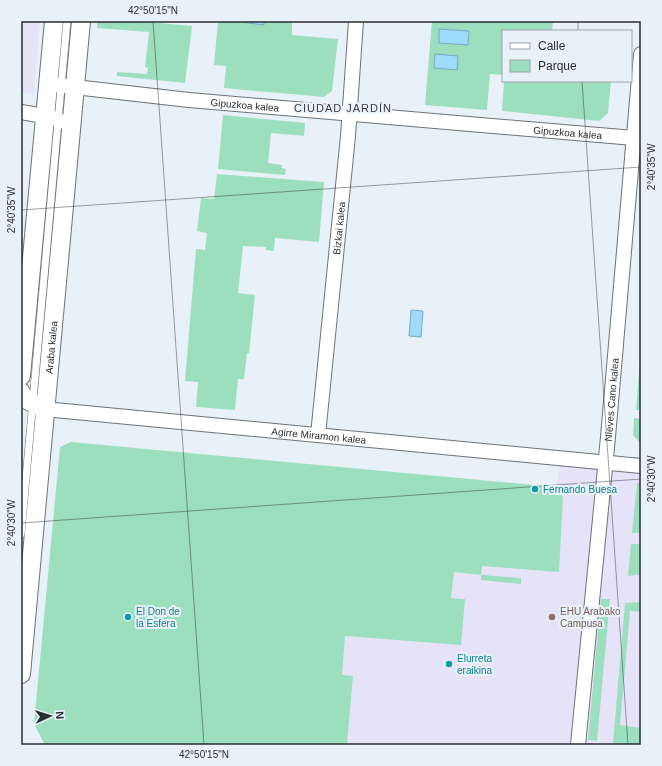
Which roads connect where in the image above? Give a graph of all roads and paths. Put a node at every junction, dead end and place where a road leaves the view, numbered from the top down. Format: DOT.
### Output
graph roads {
  1 [pos="54,21"];
  2 [pos="67,21"];
  3 [pos="81,21"];
  4 [pos="356,21"];
  5 [pos="641,54"];
  6 [pos="62,85"];
  7 [pos="21,112"];
  8 [pos="349,114"];
  9 [pos="59,120"];
  10 [pos="634,138"];
  11 [pos="21,376"];
  12 [pos="33,402"];
  13 [pos="318,435"];
  14 [pos="605,462"];
  15 [pos="641,466"];
  16 [pos="21,534"];
  17 [pos="23,619"];
  18 [pos="21,674"];
  19 [pos="578,745"];
  1 -- 6 [label="street, Araba kalea"];
  2 -- 6 [label="lane, Araba kalea"];
  3 -- 6 [label="street, Araba kalea"];
  4 -- 8 [label="street, Bizkai kalea"];
  5 -- 10 [label="street, Nieves Cano kalea"];
  6 -- 8 [label="street, Gipuzkoa kalea"];
  6 -- 9 [label="street, Araba kalea"];
  6 -- 9 [label="street, Araba kalea"];
  7 -- 9 [label="street"];
  8 -- 10 [label="street, Gipuzkoa kalea"];
  8 -- 13 [label="street, Bizkai kalea"];
  9 -- 11 [label="street, Araba kalea"];
  9 -- 12 [label="street, Araba kalea"];
  10 -- 14 [label="street, Nieves Cano kalea"];
  12 -- 13 [label="street, Agirre Miramon kalea"];
  12 -- 16 [label="lane, Araba kalea"];
  12 -- 17 [label="street, Araba kalea"];
  13 -- 14 [label="street, Agirre Miramon kalea"];
  14 -- 15 [label="street, Agirre Miramon kalea"];
  14 -- 19 [label="street, Nieves Cano kalea"];
  17 -- 18 [label="street, Araba kalea"];
}
